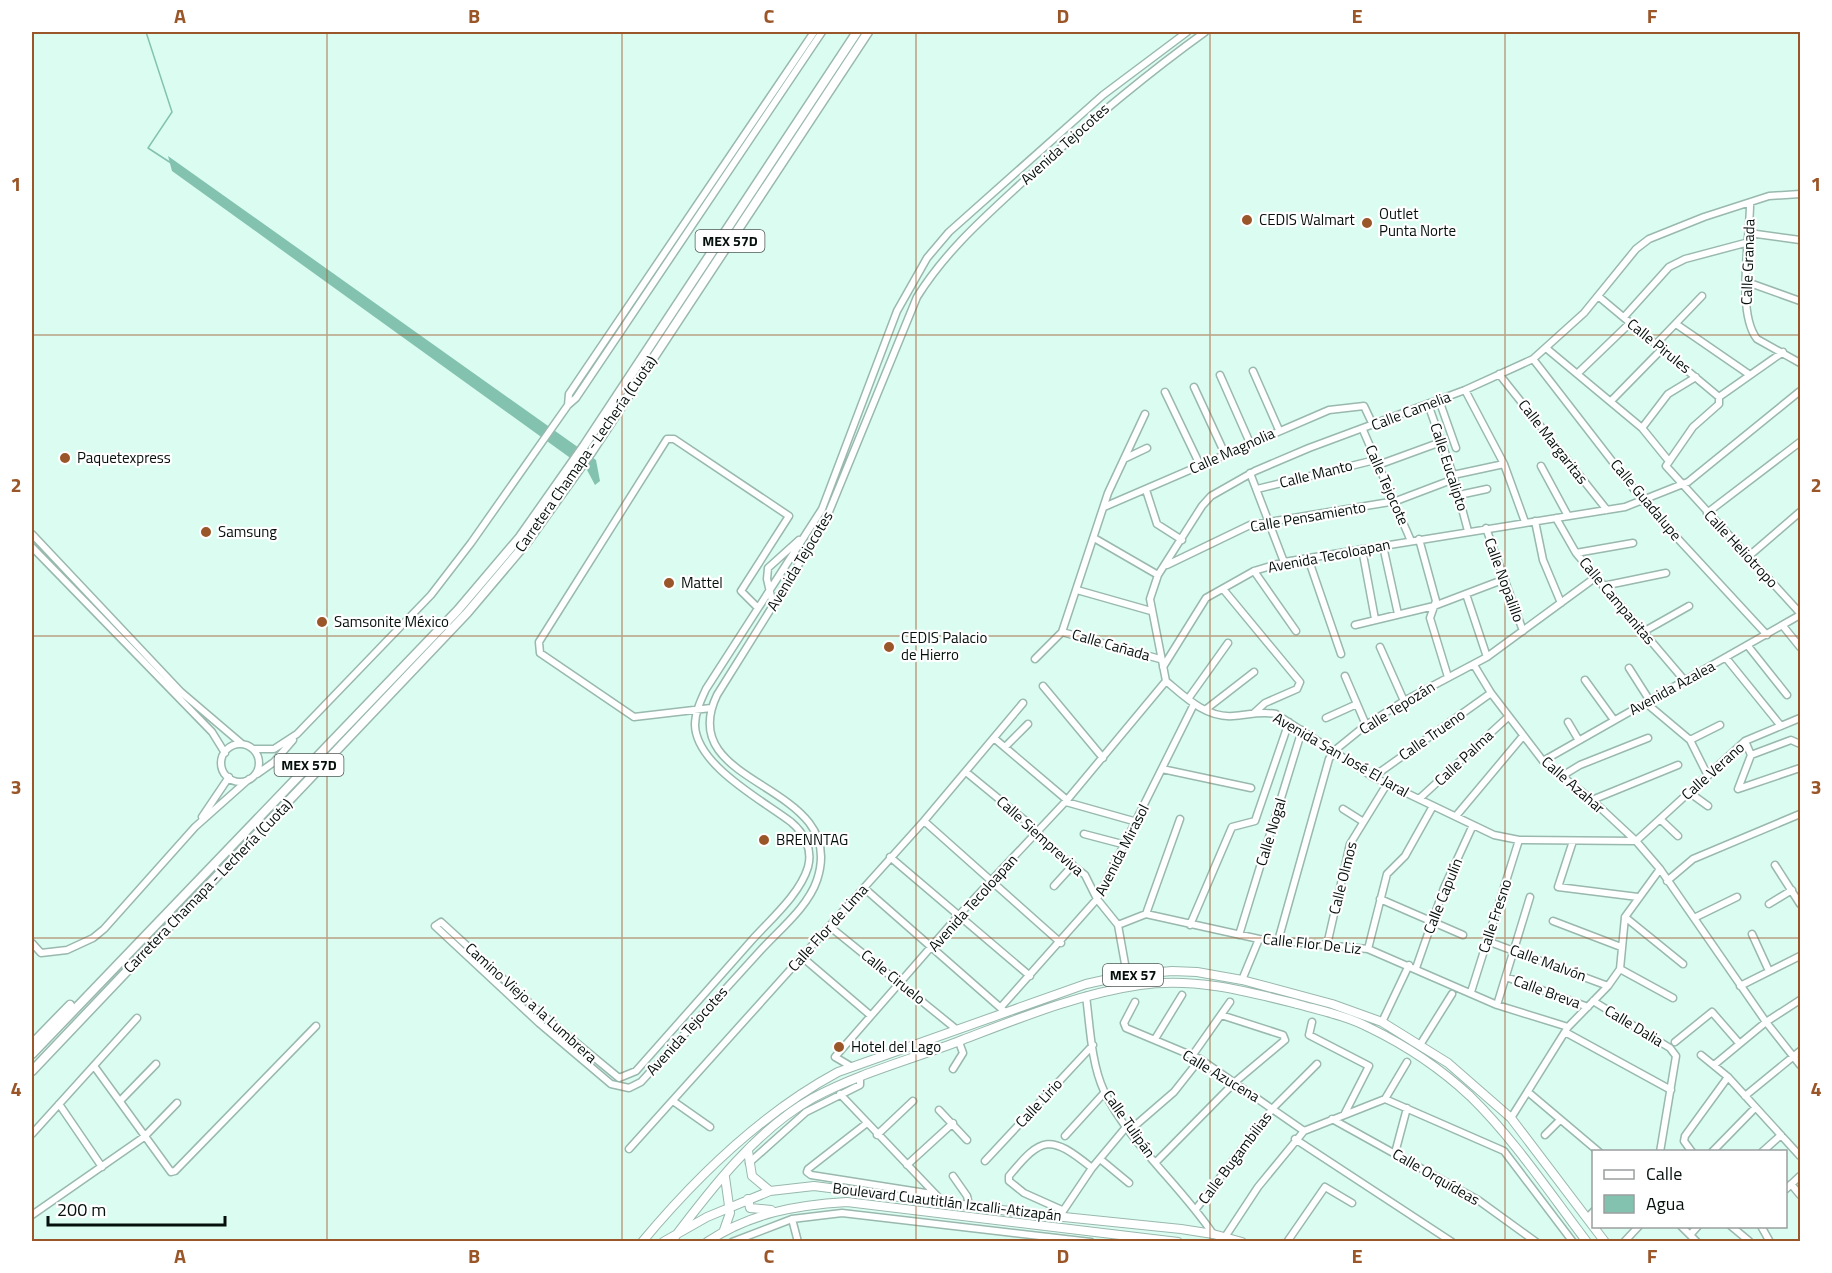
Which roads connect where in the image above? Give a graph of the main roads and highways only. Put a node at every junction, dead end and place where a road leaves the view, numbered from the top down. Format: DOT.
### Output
graph roads {
  1 [pos="857,32"];
  2 [pos="868,32"];
  3 [pos="588,449"];
  4 [pos="97,986"];
  5 [pos="32,1044"];
  6 [pos="32,1054"];
  7 [pos="32,1071"];
  8 [pos="748,1151"];
  9 [pos="725,1177"];
  10 [pos="770,1191"];
  11 [pos="748,1199"];
  12 [pos="730,1207"];
  13 [pos="774,1211"];
  14 [pos="1592,1226"];
  15 [pos="1594,1228"];
  16 [pos="724,1230"];
  17 [pos="673,1238"];
  18 [pos="1602,1241"];
  19 [pos="642,1242"];
  20 [pos="663,1242"];
  21 [pos="707,1242"];
  22 [pos="1178,1242"];
  23 [pos="1242,1242"];
  24 [pos="1587,1242"];
  1 -- 3 [label="highway, Carretera Chamapa - Lechería (Cuota) / MEX 57D"];
  2 -- 3 [label="highway, Carretera Chamapa - Lechería (Cuota) / MEX 57D"];
  3 -- 4 [label="highway, Carretera Chamapa - Lechería (Cuota) / MEX 57D"];
  3 -- 7 [label="highway, Carretera Chamapa - Lechería (Cuota) / MEX 57D"];
  4 -- 5 [label="highway"];
  4 -- 6 [label="highway, Carretera Chamapa - Lechería (Cuota) / MEX 57D"];
  8 -- 9 [label="main road, MEX 57"];
  8 -- 10 [label="main road"];
  8 -- 24 [label="main road, MEX 57"];
  9 -- 12 [label="main road"];
  9 -- 17 [label="main road, MEX 57"];
  10 -- 11 [label="main road, Boulevard Cuautitlán Izcalli-Atizapán"];
  10 -- 23 [label="main road, Boulevard Cuautitlán Izcalli-Atizapán"];
  11 -- 12 [label="main road, Boulevard Cuautitlán Izcalli-Atizapán"];
  11 -- 13 [label="main road"];
  12 -- 16 [label="main road"];
  12 -- 17 [label="main road, Boulevard Cuautitlán Izcalli-Atizapán"];
  13 -- 16 [label="main road, Boulevard Cuautitlán Izcalli-Atizapán"];
  13 -- 22 [label="main road, Boulevard Cuautitlán Izcalli-Atizapán"];
  14 -- 19 [label="main road, MEX 57"];
  15 -- 18 [label="main road, MEX 57"];
  16 -- 21 [label="main road, Boulevard Cuautitlán Izcalli-Atizapán"];
  17 -- 20 [label="main road, Boulevard Cuautitlán Izcalli-Atizapán"];
}
